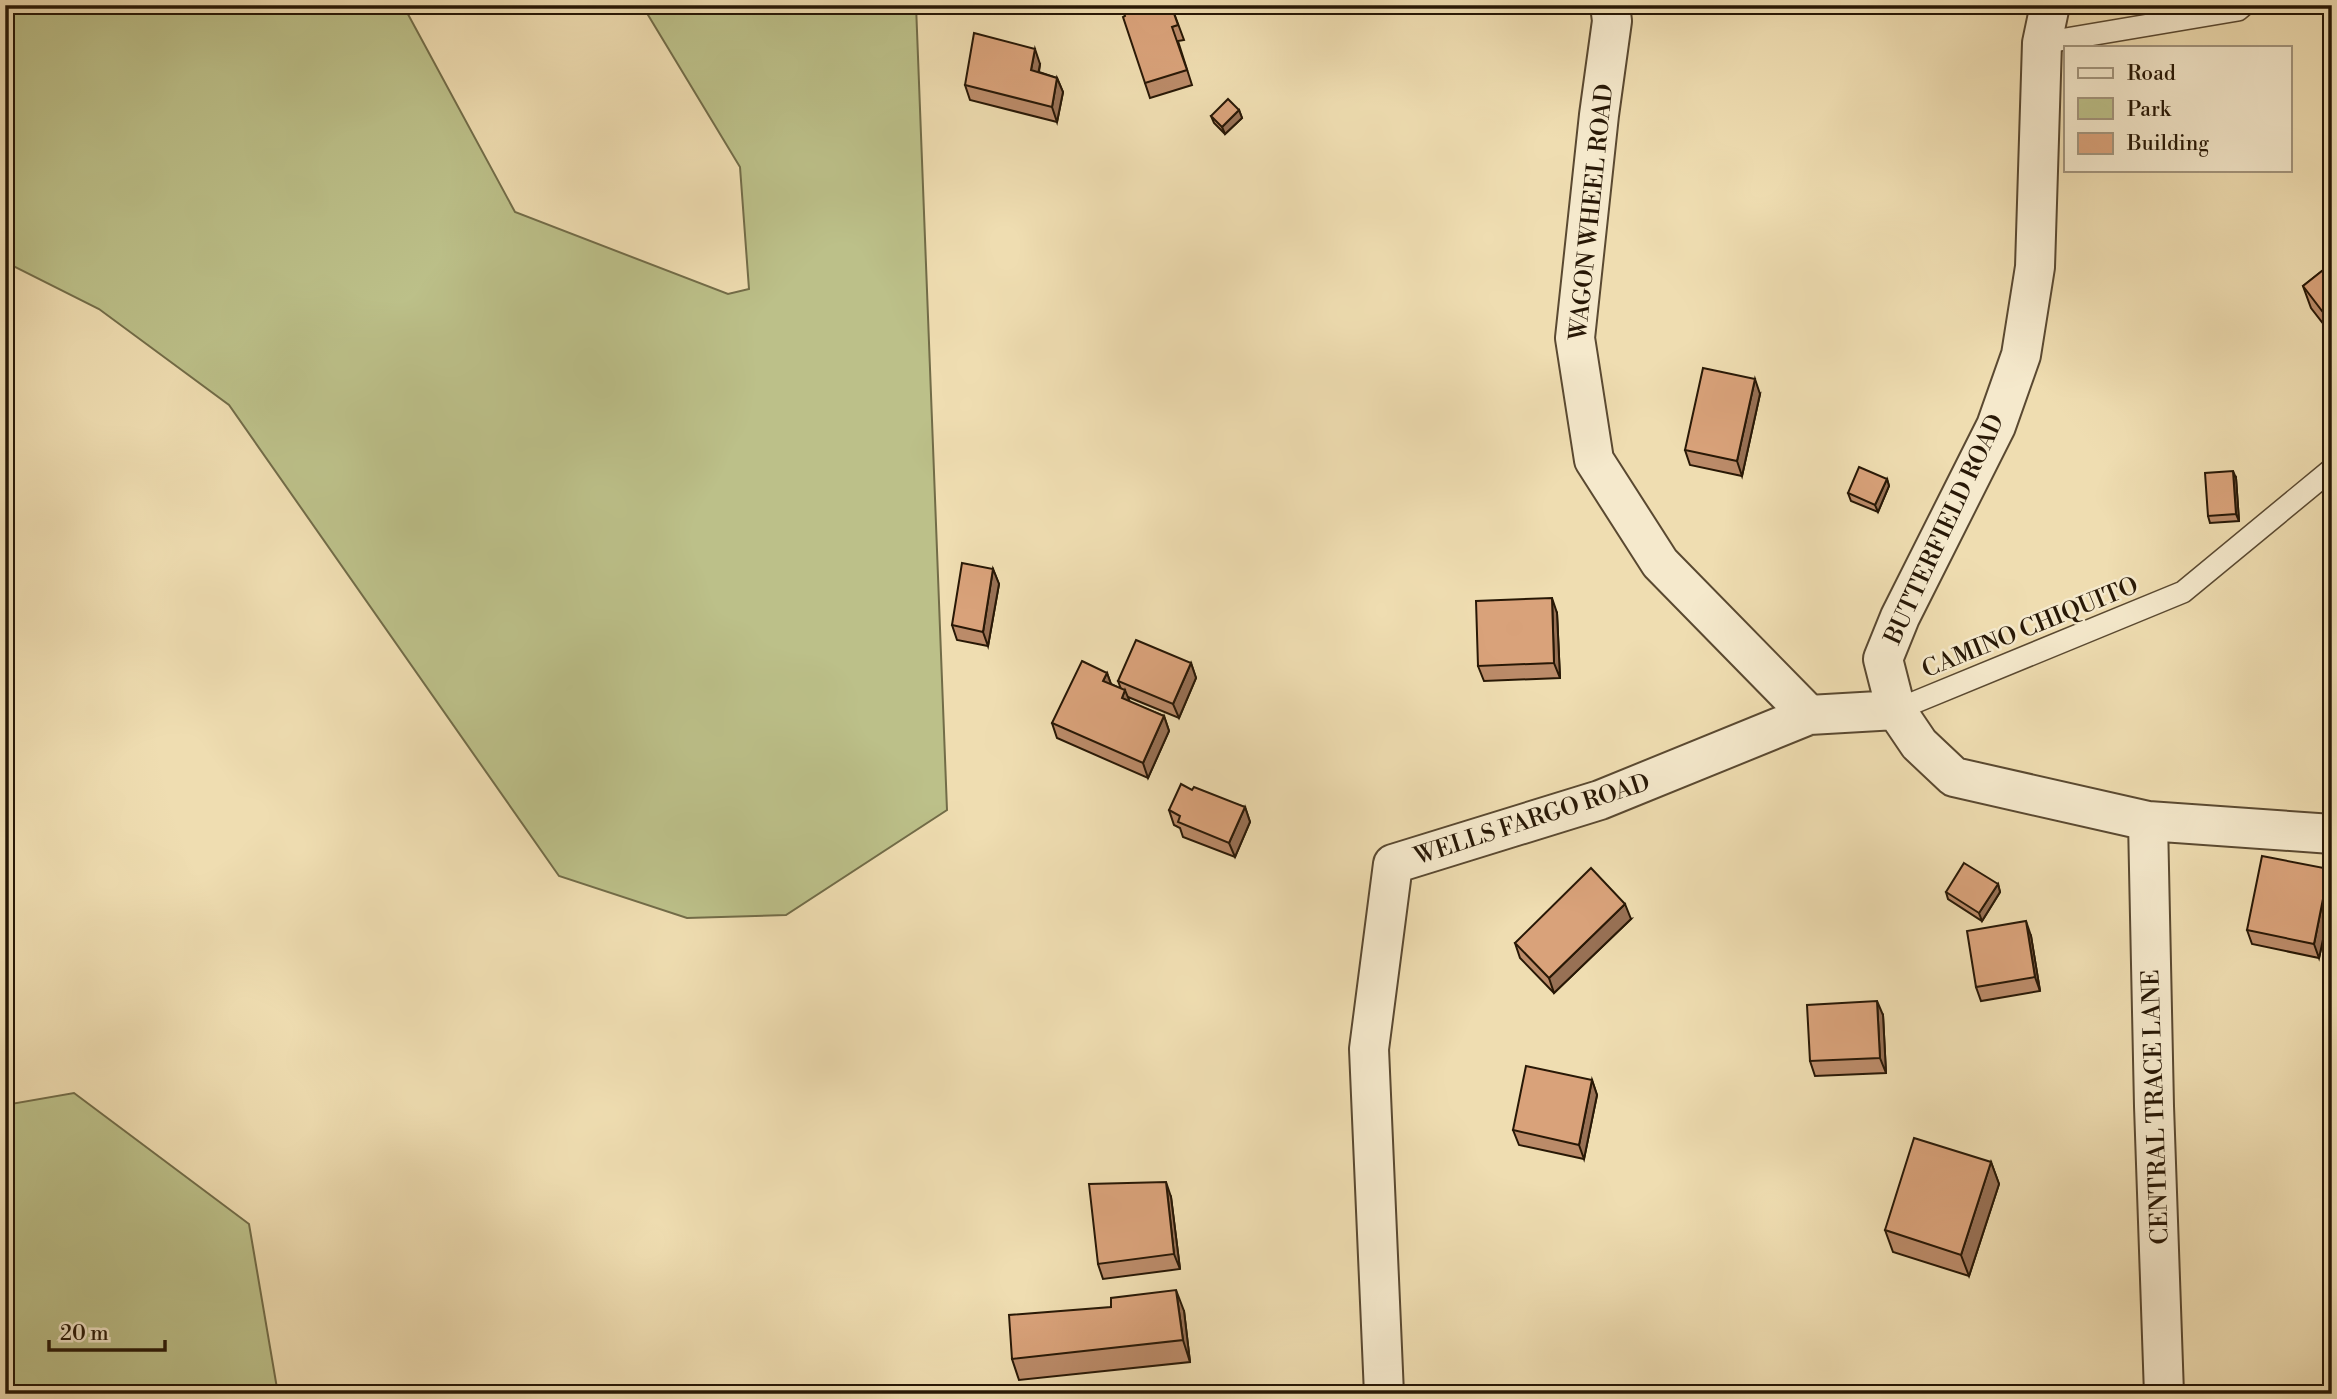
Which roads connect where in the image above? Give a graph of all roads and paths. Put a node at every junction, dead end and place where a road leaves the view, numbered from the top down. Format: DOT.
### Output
graph roads {
  1 [pos="1610,5"];
  2 [pos="2050,5"];
  3 [pos="2244,5"];
  4 [pos="2042,43"];
  5 [pos="2332,469"];
  6 [pos="1896,710"];
  7 [pos="1809,715"];
  8 [pos="2148,821"];
  9 [pos="2332,834"];
  10 [pos="1384,1394"];
  11 [pos="2164,1394"];
  1 -- 7 [label="street, WAGON WHEEL ROAD"];
  2 -- 4 [label="street, BUTTERFIELD ROAD"];
  3 -- 4 [label="lane"];
  4 -- 6 [label="street, BUTTERFIELD ROAD"];
  5 -- 6 [label="lane, CAMINO CHIQUITO"];
  6 -- 7 [label="street, WELLS FARGO ROAD"];
  6 -- 8 [label="street, BUTTERFIELD ROAD"];
  7 -- 10 [label="street, WELLS FARGO ROAD"];
  8 -- 9 [label="street, BUTTERFIELD ROAD"];
  8 -- 11 [label="street, CENTRAL TRACE LANE"];
}
